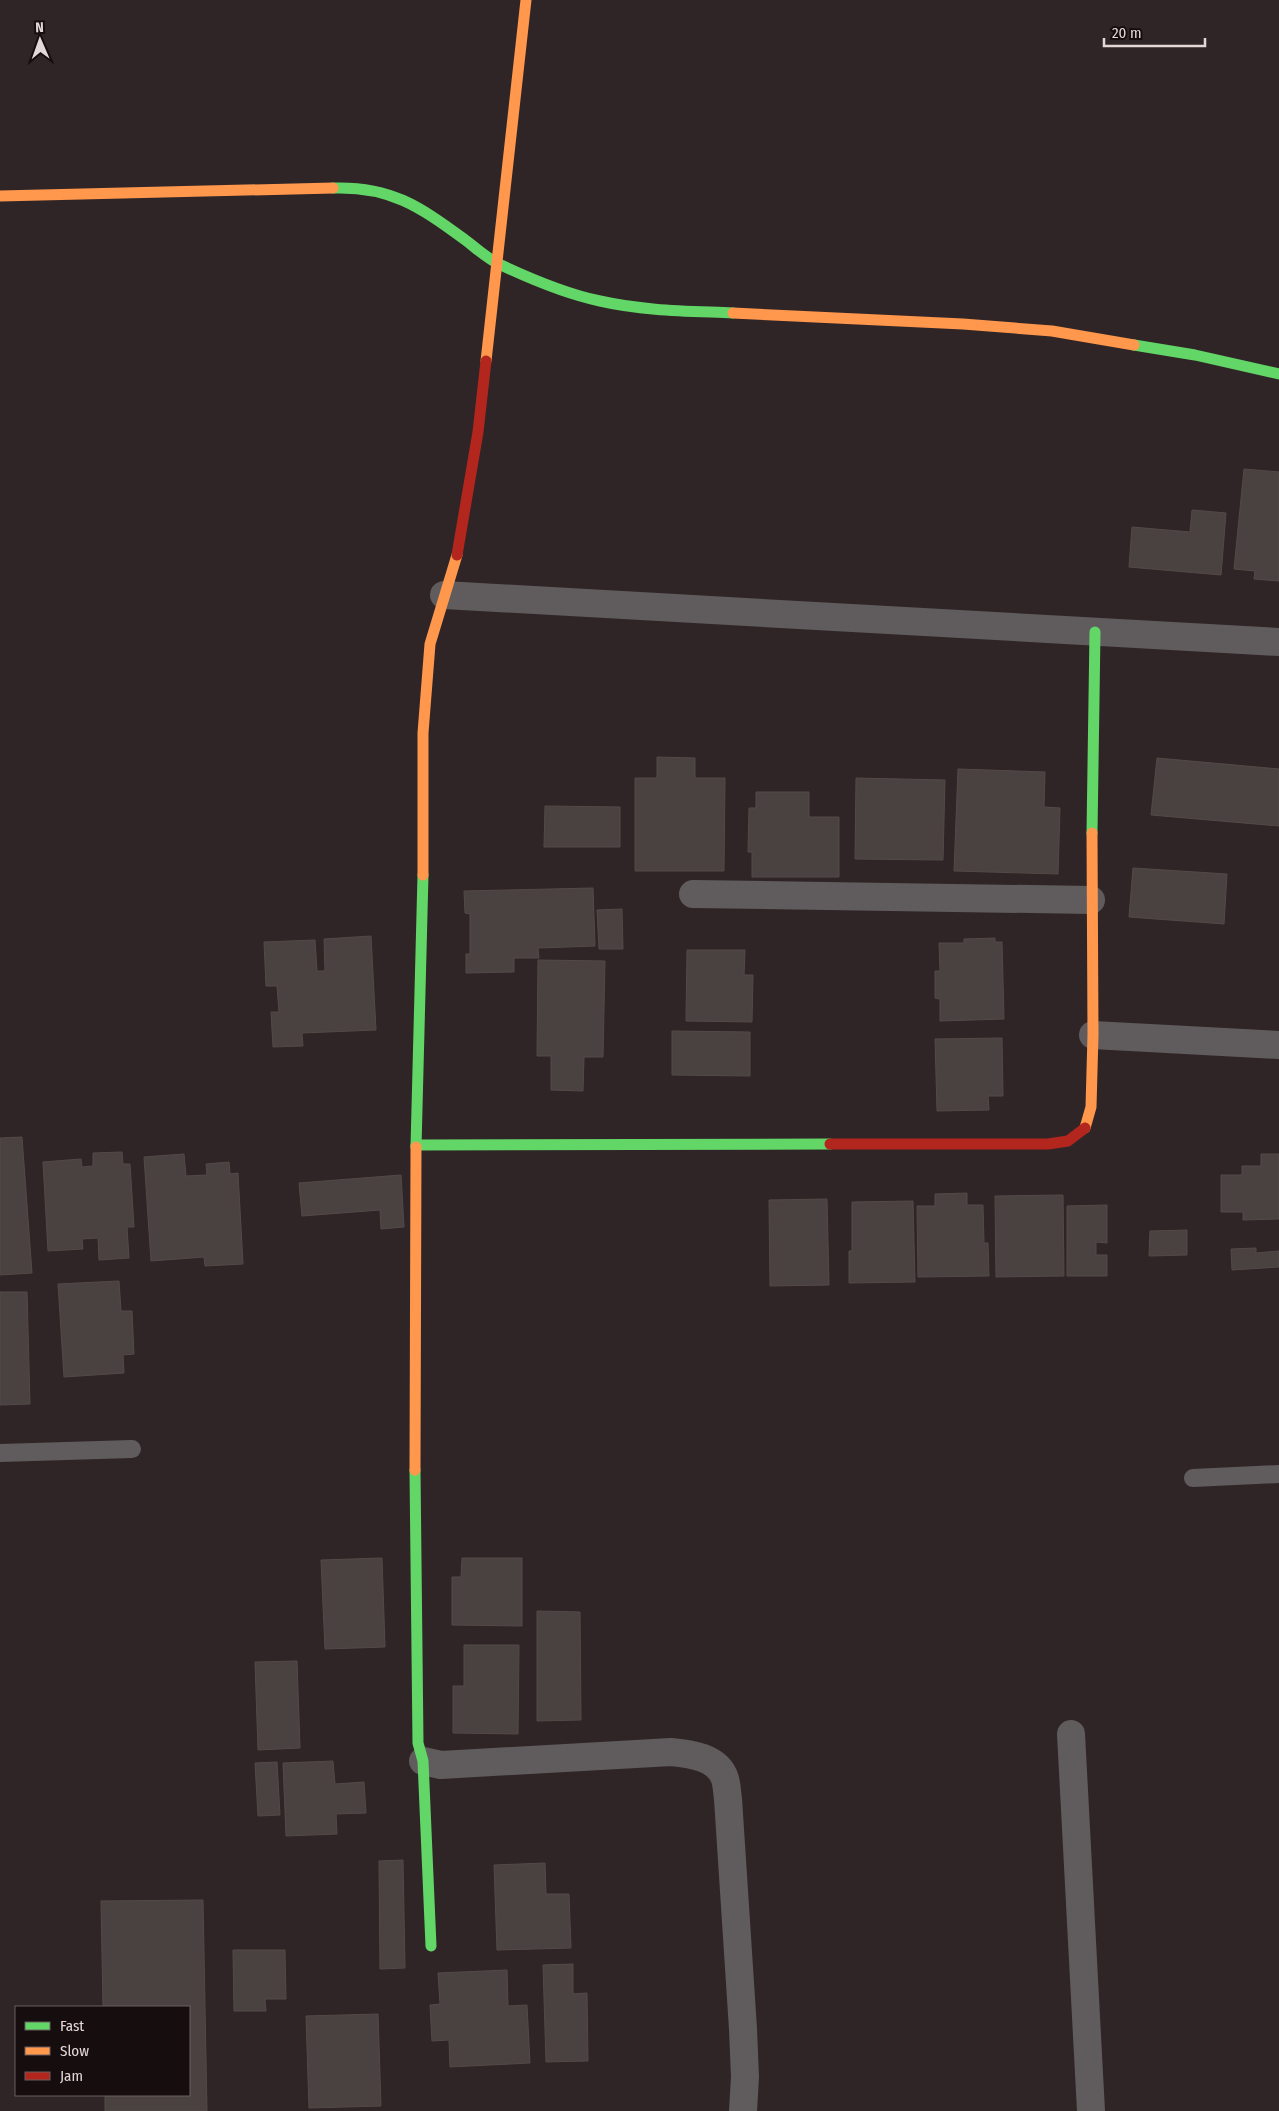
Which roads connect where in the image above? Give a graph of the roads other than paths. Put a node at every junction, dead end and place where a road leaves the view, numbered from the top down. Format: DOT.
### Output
graph roads {
  1 [pos="526,0"];
  2 [pos="0,196"];
  3 [pos="498,264"];
  4 [pos="1279,374"];
  5 [pos="444,595"];
  6 [pos="1095,632"];
  7 [pos="1279,642"];
  8 [pos="693,894"];
  9 [pos="1091,900"];
  10 [pos="1093,1035"];
  11 [pos="1279,1045"];
  12 [pos="416,1145"];
  13 [pos="132,1449"];
  14 [pos="0,1453"];
  15 [pos="1279,1474"];
  16 [pos="1193,1478"];
  17 [pos="1071,1734"];
  18 [pos="423,1761"];
  19 [pos="431,1946"];
  20 [pos="743,2111"];
  21 [pos="1090,2111"];
  1 -- 3 [label="street"];
  2 -- 3 [label="street"];
  3 -- 4 [label="street"];
  3 -- 5 [label="street"];
  5 -- 6 [label="street"];
  5 -- 12 [label="street"];
  6 -- 7 [label="street"];
  6 -- 9 [label="street"];
  8 -- 9 [label="street"];
  9 -- 10 [label="street"];
  10 -- 11 [label="street"];
  10 -- 12 [label="street"];
  12 -- 18 [label="street"];
  13 -- 14 [label="lane"];
  15 -- 16 [label="lane"];
  17 -- 21 [label="street"];
  18 -- 19 [label="street"];
  18 -- 20 [label="street"];
}
